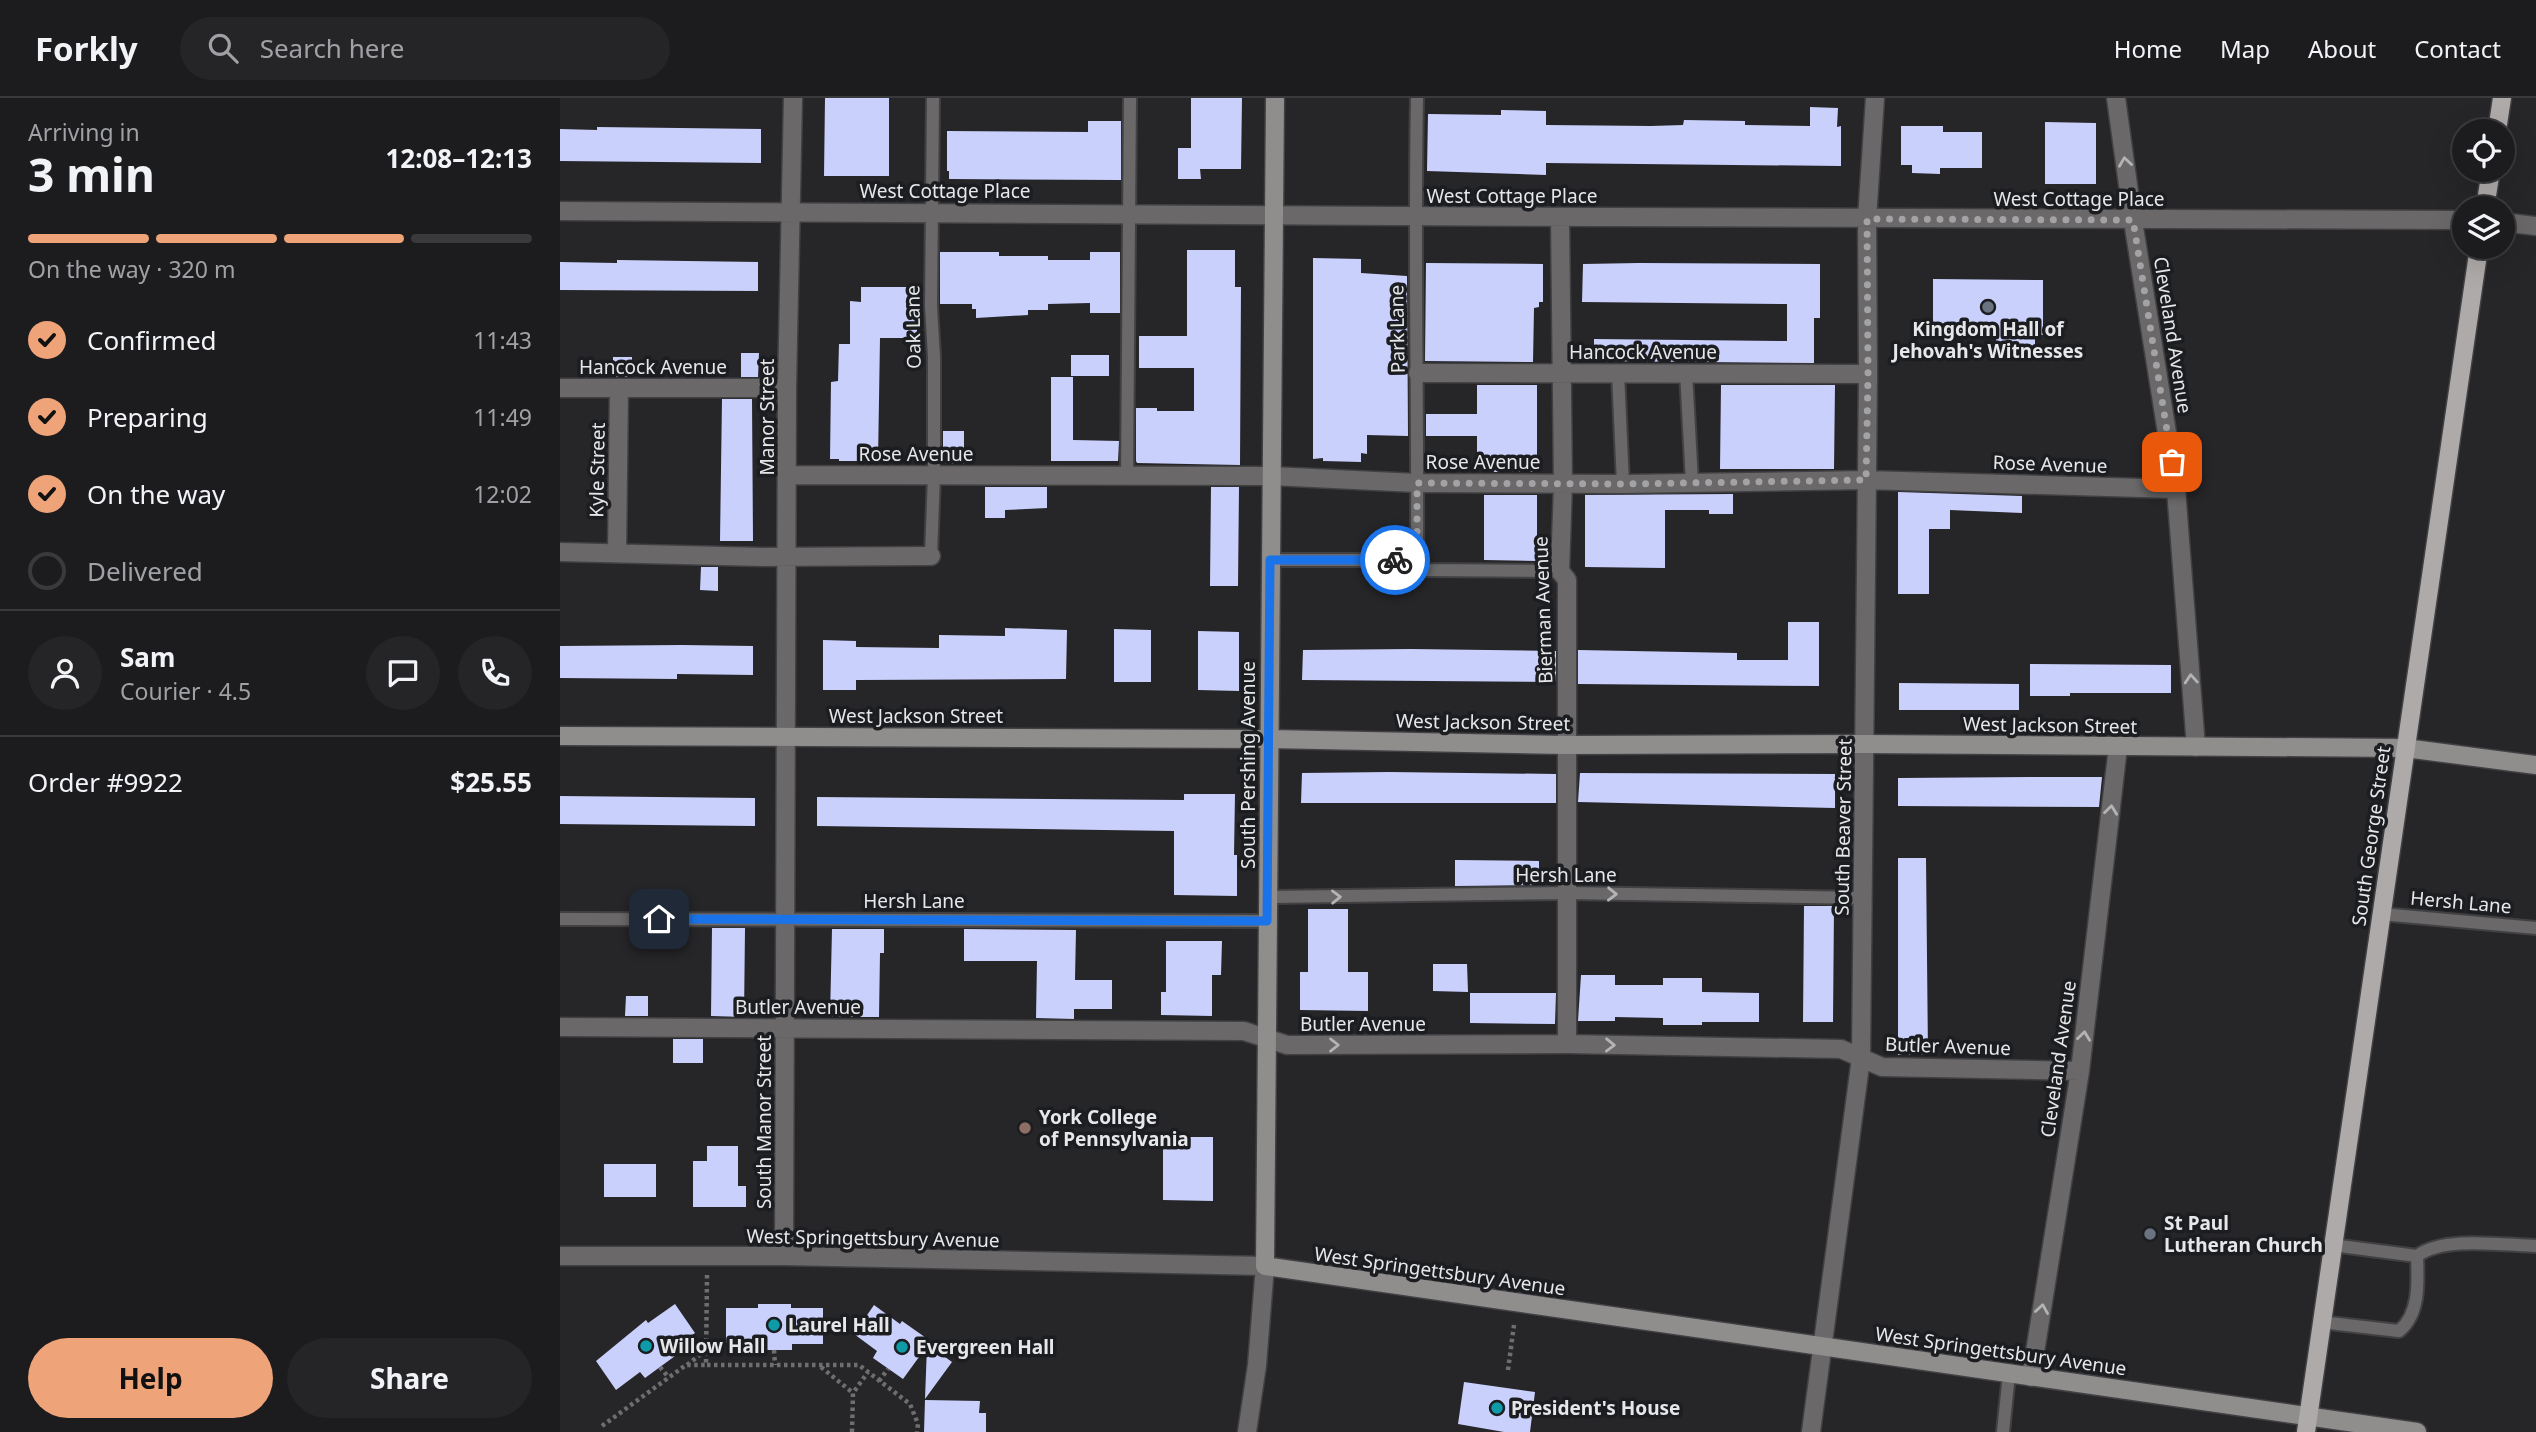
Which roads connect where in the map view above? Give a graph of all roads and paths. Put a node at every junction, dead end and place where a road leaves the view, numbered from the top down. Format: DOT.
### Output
graph roads {
  1 [pos="793,98"];
  2 [pos="933,98"];
  3 [pos="1130,98"];
  4 [pos="1275,98"];
  5 [pos="1417,98"];
  6 [pos="1875,98"];
  7 [pos="2116,98"];
  8 [pos="2502,98"];
  9 [pos="2499,119"];
  10 [pos="560,211"];
  11 [pos="790,212"];
  12 [pos="933,212"];
  13 [pos="1128,213"];
  14 [pos="1273,215"];
  15 [pos="1415,216"];
  16 [pos="1560,217"];
  17 [pos="1867,219"];
  18 [pos="2133,220"];
  19 [pos="2452,220"];
  20 [pos="2515,224"];
  21 [pos="2536,226"];
  22 [pos="2477,259"];
  23 [pos="1686,372"];
  24 [pos="1418,373"];
  25 [pos="1562,373"];
  26 [pos="1618,373"];
  27 [pos="1868,374"];
  28 [pos="560,388"];
  29 [pos="619,388"];
  30 [pos="788,388"];
  31 [pos="789,475"];
  32 [pos="934,475"];
  33 [pos="1127,475"];
  34 [pos="1271,476"];
  35 [pos="1866,480"];
  36 [pos="1417,483"];
  37 [pos="1692,483"];
  38 [pos="1563,484"];
  39 [pos="1623,484"];
  40 [pos="2176,489"];
  41 [pos="560,552"];
  42 [pos="617,553"];
  43 [pos="931,556"];
  44 [pos="788,557"];
  45 [pos="1270,560"];
  46 [pos="1417,560"];
  47 [pos="1560,571"];
  48 [pos="560,736"];
  49 [pos="786,737"];
  50 [pos="1269,739"];
  51 [pos="1865,744"];
  52 [pos="1567,745"];
  53 [pos="2118,747"];
  54 [pos="2196,747"];
  55 [pos="2405,748"];
  56 [pos="2536,765"];
  57 [pos="1568,893"];
  58 [pos="1268,897"];
  59 [pos="1864,898"];
  60 [pos="2381,914"];
  61 [pos="560,919"];
  62 [pos="785,919"];
  63 [pos="1267,921"];
  64 [pos="2536,928"];
  65 [pos="560,1027"];
  66 [pos="785,1028"];
  67 [pos="1266,1039"];
  68 [pos="1567,1044"];
  69 [pos="1861,1058"];
  70 [pos="2080,1070"];
  71 [pos="2332,1245"];
  72 [pos="2536,1246"];
  73 [pos="560,1256"];
  74 [pos="784,1256"];
  75 [pos="2417,1256"];
  76 [pos="1265,1266"];
  77 [pos="707,1275"];
  78 [pos="2320,1322"];
  79 [pos="1514,1325"];
  80 [pos="1822,1347"];
  81 [pos="774,1350"];
  82 [pos="706,1351"];
  83 [pos="687,1365"];
  84 [pos="706,1365"];
  85 [pos="775,1366"];
  86 [pos="820,1366"];
  87 [pos="660,1367"];
  88 [pos="888,1369"];
  89 [pos="1508,1370"];
  90 [pos="868,1372"];
  91 [pos="2009,1374"];
  92 [pos="2031,1377"];
  93 [pos="668,1378"];
  94 [pos="879,1381"];
  95 [pos="853,1392"];
  96 [pos="2307,1424"];
  97 [pos="601,1426"];
  98 [pos="852,1432"];
  99 [pos="918,1432"];
  100 [pos="1247,1432"];
  101 [pos="1811,1432"];
  102 [pos="2003,1432"];
  103 [pos="2417,1432"];
  1 -- 11 [label="street, Manor Street"];
  2 -- 12 [label="lane, Oak Lane"];
  3 -- 13 [label="lane"];
  4 -- 14 [label="street, South Pershing Avenue"];
  5 -- 15 [label="lane, Park Lane"];
  6 -- 17 [label="street, South Beaver Street"];
  18 -- 7 [label="street, Cleveland Avenue, one-way"];
  8 -- 9 [label="main road"];
  10 -- 11 [label="street, West Cottage Place"];
  11 -- 12 [label="street, West Cottage Place"];
  11 -- 30 [label="street, Manor Street"];
  12 -- 13 [label="street, West Cottage Place"];
  12 -- 32 [label="lane, Oak Lane"];
  13 -- 14 [label="street, West Cottage Place"];
  13 -- 33 [label="lane"];
  14 -- 15 [label="street, West Cottage Place"];
  14 -- 34 [label="street, South Pershing Avenue"];
  15 -- 16 [label="street, West Cottage Place"];
  15 -- 24 [label="lane, Park Lane"];
  16 -- 17 [label="street, West Cottage Place"];
  16 -- 25 [label="street, Bierman Avenue"];
  17 -- 18 [label="street, West Cottage Place"];
  17 -- 27 [label="street, South Beaver Street"];
  18 -- 19 [label="street, West Cottage Place"];
  18 -- 40 [label="street, Cleveland Avenue"];
  20 -- 21 [label="street"];
  22 -- 55 [label="main road, South George Street"];
  23 -- 26 [label="street, Hancock Avenue"];
  23 -- 27 [label="street, Hancock Avenue"];
  23 -- 37 [label="lane"];
  24 -- 25 [label="street, Hancock Avenue"];
  24 -- 36 [label="lane, Park Lane"];
  25 -- 26 [label="street, Hancock Avenue"];
  25 -- 38 [label="street, Bierman Avenue"];
  26 -- 39 [label="lane"];
  27 -- 35 [label="street, South Beaver Street"];
  28 -- 29 [label="street, Hancock Avenue"];
  29 -- 30 [label="street, Hancock Avenue"];
  29 -- 42 [label="street, Kyle Street"];
  30 -- 31 [label="street, Manor Street"];
  31 -- 32 [label="street, Rose Avenue"];
  31 -- 44 [label="street, Manor Street"];
  32 -- 33 [label="street, Rose Avenue"];
  32 -- 43 [label="lane, Oak Lane"];
  33 -- 34 [label="street, Rose Avenue"];
  34 -- 36 [label="street, Rose Avenue"];
  34 -- 45 [label="street, South Pershing Avenue"];
  35 -- 37 [label="street, Rose Avenue"];
  35 -- 40 [label="street, Rose Avenue"];
  35 -- 51 [label="street, South Beaver Street"];
  36 -- 38 [label="street, Rose Avenue"];
  36 -- 46 [label="lane, Park Lane"];
  37 -- 39 [label="street, Rose Avenue"];
  38 -- 39 [label="street, Rose Avenue"];
  38 -- 47 [label="street, Bierman Avenue"];
  54 -- 40 [label="street, Cleveland Avenue, one-way"];
  41 -- 42 [label="street"];
  42 -- 44 [label="street"];
  43 -- 44 [label="street"];
  44 -- 49 [label="street, Manor Street"];
  45 -- 46 [label="lane"];
  45 -- 50 [label="street, South Pershing Avenue"];
  46 -- 47 [label="lane"];
  47 -- 52 [label="street, Bierman Avenue"];
  48 -- 49 [label="street, West Jackson Street"];
  49 -- 50 [label="street, West Jackson Street"];
  49 -- 62 [label="street, South Manor Street"];
  50 -- 52 [label="street, West Jackson Street"];
  50 -- 58 [label="street, South Pershing Avenue"];
  51 -- 52 [label="street, West Jackson Street"];
  51 -- 53 [label="street, West Jackson Street"];
  51 -- 59 [label="street, South Beaver Street"];
  52 -- 57 [label="street, Bierman Avenue"];
  53 -- 54 [label="street, West Jackson Street"];
  70 -- 53 [label="street, Cleveland Avenue, one-way"];
  54 -- 55 [label="street, West Jackson Street"];
  55 -- 56 [label="street, West Jackson Street"];
  55 -- 60 [label="main road, South George Street"];
  58 -- 57 [label="lane, Hersh Lane, one-way"];
  57 -- 59 [label="lane, Hersh Lane, one-way"];
  57 -- 68 [label="street, Bierman Avenue"];
  58 -- 63 [label="street, South Pershing Avenue"];
  59 -- 69 [label="street, South Beaver Street"];
  60 -- 64 [label="lane, Hersh Lane"];
  60 -- 71 [label="main road, South George Street"];
  61 -- 62 [label="lane, Hersh Lane"];
  62 -- 63 [label="lane, Hersh Lane"];
  62 -- 66 [label="street, South Manor Street"];
  63 -- 67 [label="street, South Pershing Avenue"];
  65 -- 66 [label="street, Butler Avenue"];
  66 -- 67 [label="street, Butler Avenue"];
  66 -- 74 [label="street, South Manor Street"];
  67 -- 68 [label="street, Butler Avenue, one-way"];
  67 -- 76 [label="street, South Pershing Avenue"];
  68 -- 69 [label="street, Butler Avenue, one-way"];
  69 -- 70 [label="street, Butler Avenue"];
  69 -- 80 [label="street, South Beaver Street"];
  92 -- 70 [label="street, Cleveland Avenue, one-way"];
  71 -- 75 [label="lane"];
  71 -- 78 [label="main road, South George Street"];
  72 -- 75 [label="lane"];
  73 -- 74 [label="street, West Springettsbury Avenue"];
  74 -- 76 [label="street, West Springettsbury Avenue"];
  75 -- 78 [label="lane"];
  76 -- 80 [label="street, West Springettsbury Avenue"];
  76 -- 100 [label="street, South Pershing Avenue"];
  77 -- 82 [label="path"];
  78 -- 96 [label="main road, South George Street"];
  79 -- 89 [label="path"];
  80 -- 91 [label="street, West Springettsbury Avenue"];
  80 -- 101 [label="street, South Beaver Street"];
  81 -- 85 [label="path"];
  82 -- 83 [label="path"];
  82 -- 84 [label="path"];
  83 -- 84 [label="path"];
  83 -- 93 [label="path"];
  84 -- 85 [label="path"];
  85 -- 86 [label="path"];
  86 -- 90 [label="path"];
  86 -- 95 [label="path"];
  87 -- 93 [label="path"];
  88 -- 94 [label="path"];
  90 -- 94 [label="path"];
  90 -- 95 [label="path"];
  91 -- 92 [label="street, West Springettsbury Avenue"];
  91 -- 102 [label="lane"];
  92 -- 96 [label="street, West Springettsbury Avenue"];
  93 -- 97 [label="path"];
  94 -- 99 [label="path"];
  95 -- 98 [label="path"];
  96 -- 103 [label="street, West Springettsbury Avenue"];
}
